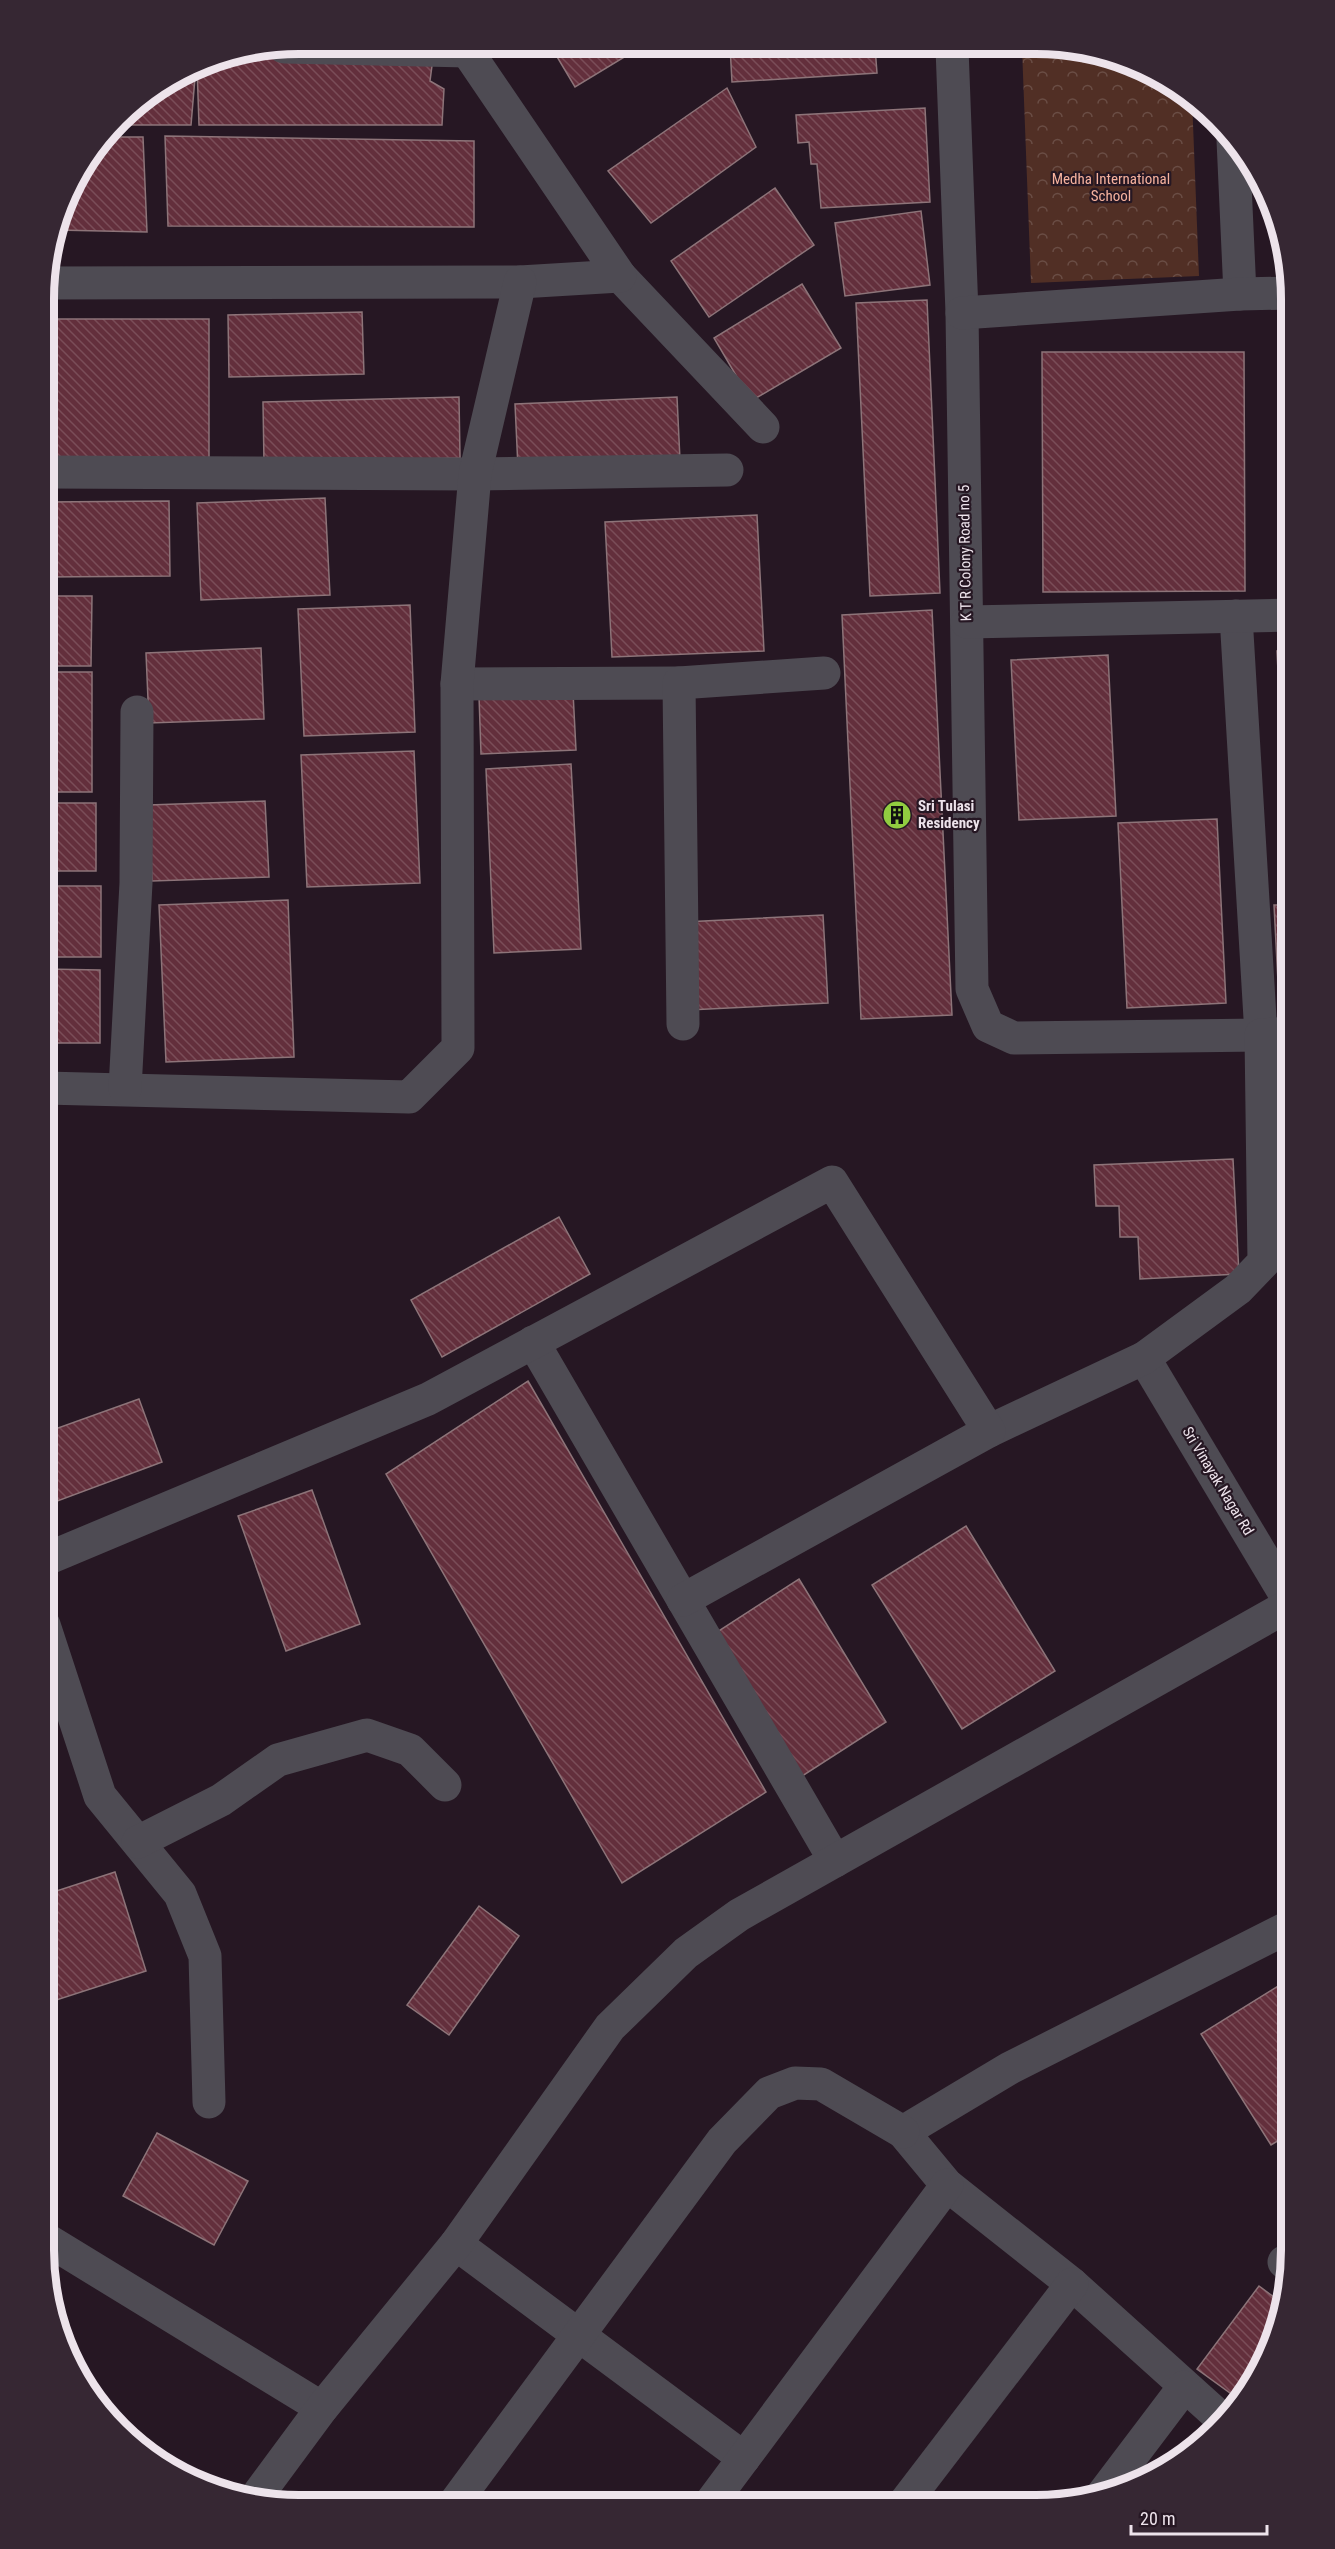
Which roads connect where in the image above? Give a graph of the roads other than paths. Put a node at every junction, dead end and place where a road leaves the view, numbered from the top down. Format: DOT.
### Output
graph roads {
  1 [pos="474,54"];
  2 [pos="952,54"];
  3 [pos="1234,155"];
  4 [pos="620,276"];
  5 [pos="520,282"];
  6 [pos="55,283"];
  7 [pos="1281,293"];
  8 [pos="1240,294"];
  9 [pos="962,313"];
  10 [pos="764,427"];
  11 [pos="727,470"];
  12 [pos="54,472"];
  13 [pos="476,474"];
  14 [pos="1281,615"];
  15 [pos="1236,616"];
  16 [pos="967,622"];
  17 [pos="824,673"];
  18 [pos="679,683"];
  19 [pos="457,684"];
  20 [pos="137,712"];
  21 [pos="683,1024"];
  22 [pos="1276,1034"];
  23 [pos="54,1088"];
  24 [pos="125,1089"];
  25 [pos="533,1342"];
  26 [pos="1144,1358"];
  27 [pos="989,1431"];
  28 [pos="54,1556"];
  29 [pos="1281,1587"];
  30 [pos="683,1600"];
  31 [pos="1281,1610"];
  32 [pos="54,1656"];
  33 [pos="445,1785"];
  34 [pos="138,1842"];
  35 [pos="835,1861"];
  36 [pos="1281,1931"];
  37 [pos="209,2102"];
  38 [pos="903,2132"];
  39 [pos="946,2185"];
  40 [pos="54,2244"];
  41 [pos="456,2244"];
  42 [pos="1072,2284"];
  43 [pos="579,2335"];
  44 [pos="1184,2387"];
  45 [pos="322,2409"];
  46 [pos="1217,2415"];
  47 [pos="744,2458"];
  48 [pos="1111,2483"];
  49 [pos="260,2492"];
  50 [pos="461,2495"];
  51 [pos="716,2495"];
  52 [pos="911,2495"];
  1 -- 4 [label="street"];
  2 -- 9 [label="street, K T R Colony Road no 5"];
  3 -- 8 [label="street"];
  4 -- 5 [label="street"];
  4 -- 10 [label="street"];
  5 -- 6 [label="street"];
  5 -- 13 [label="street"];
  7 -- 8 [label="street"];
  8 -- 9 [label="street"];
  9 -- 16 [label="street, K T R Colony Road no 5"];
  11 -- 13 [label="street"];
  12 -- 13 [label="street"];
  13 -- 19 [label="street"];
  14 -- 15 [label="street"];
  15 -- 16 [label="street"];
  15 -- 22 [label="street"];
  16 -- 22 [label="street, K T R Colony Road no 5"];
  17 -- 18 [label="street"];
  18 -- 19 [label="street"];
  18 -- 21 [label="street"];
  19 -- 24 [label="street"];
  20 -- 24 [label="street"];
  22 -- 26 [label="street"];
  23 -- 24 [label="street"];
  25 -- 27 [label="street"];
  25 -- 28 [label="street"];
  25 -- 30 [label="street"];
  26 -- 27 [label="street"];
  26 -- 29 [label="street, Sri Vinayak Nagar Rd"];
  27 -- 30 [label="street"];
  30 -- 35 [label="street"];
  31 -- 35 [label="street"];
  32 -- 34 [label="street"];
  33 -- 34 [label="street"];
  34 -- 37 [label="street"];
  35 -- 41 [label="street"];
  36 -- 38 [label="street"];
  38 -- 39 [label="street"];
  38 -- 43 [label="street"];
  39 -- 42 [label="street"];
  39 -- 47 [label="street"];
  40 -- 45 [label="street"];
  41 -- 43 [label="street"];
  41 -- 45 [label="street"];
  42 -- 44 [label="street"];
  42 -- 52 [label="street"];
  43 -- 47 [label="street"];
  43 -- 50 [label="street"];
  44 -- 46 [label="street"];
  44 -- 48 [label="street"];
  45 -- 49 [label="street"];
  47 -- 51 [label="street"];
}
